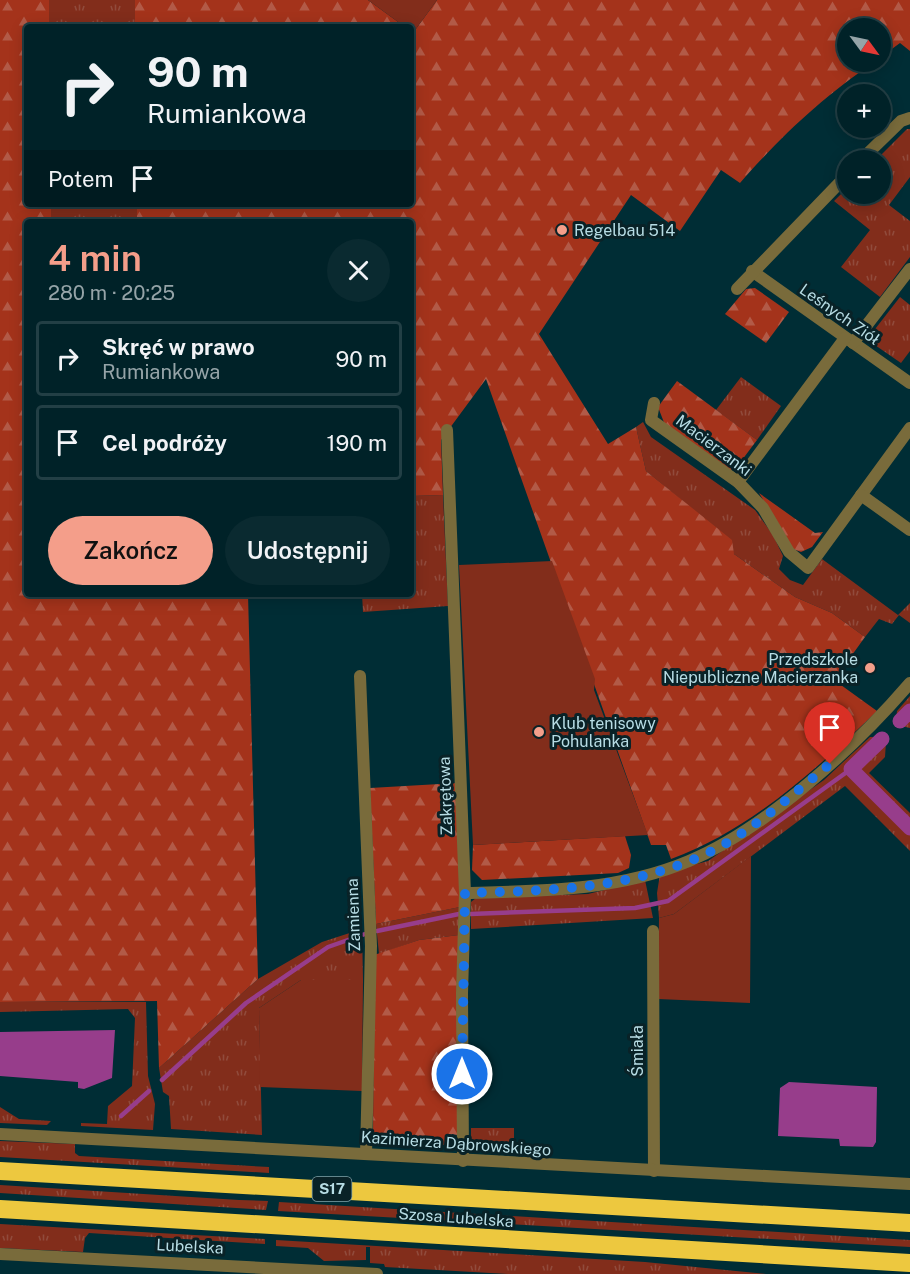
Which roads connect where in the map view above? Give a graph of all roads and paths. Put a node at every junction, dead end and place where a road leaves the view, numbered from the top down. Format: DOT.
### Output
graph roads {
  1 [pos="910,118"];
  2 [pos="871,150"];
  3 [pos="837,185"];
  4 [pos="910,269"];
  5 [pos="752,272"];
  6 [pos="736,289"];
  7 [pos="849,341"];
  8 [pos="910,383"];
  9 [pos="654,403"];
  10 [pos="910,428"];
  11 [pos="447,430"];
  12 [pos="738,482"];
  13 [pos="861,495"];
  14 [pos="910,530"];
  15 [pos="360,676"];
  16 [pos="910,682"];
  17 [pos="465,893"];
  18 [pos="653,931"];
  19 [pos="0,1134"];
  20 [pos="366,1154"];
  21 [pos="463,1161"];
  22 [pos="0,1171"];
  23 [pos="654,1171"];
  24 [pos="910,1184"];
  25 [pos="0,1209"];
  26 [pos="910,1223"];
  27 [pos="0,1254"];
  28 [pos="910,1263"];
  29 [pos="377,1274"];
  1 -- 2 [label="street"];
  3 -- 5 [label="street"];
  4 -- 7 [label="street"];
  5 -- 6 [label="street"];
  5 -- 7 [label="street, Leśnych Ziół"];
  7 -- 8 [label="street, Leśnych Ziół"];
  7 -- 12 [label="street"];
  9 -- 12 [label="street, Macierzanki"];
  10 -- 13 [label="street"];
  11 -- 17 [label="street, Zakrętowa"];
  12 -- 13 [label="street, Macierzanki"];
  13 -- 14 [label="street"];
  15 -- 20 [label="street, Zamienna"];
  16 -- 17 [label="street"];
  17 -- 21 [label="street, Zakrętowa"];
  18 -- 23 [label="street, Śmiała"];
  19 -- 20 [label="street, Kazimierza Dąbrowskiego"];
  20 -- 21 [label="street, Kazimierza Dąbrowskiego"];
  21 -- 23 [label="street, Kazimierza Dąbrowskiego"];
  22 -- 26 [label="highway, Szosa Lubelska / S17"];
  23 -- 24 [label="street, Kazimierza Dąbrowskiego"];
  25 -- 28 [label="highway, Szosa Lubelska"];
  27 -- 29 [label="street, Lubelska"];
}
